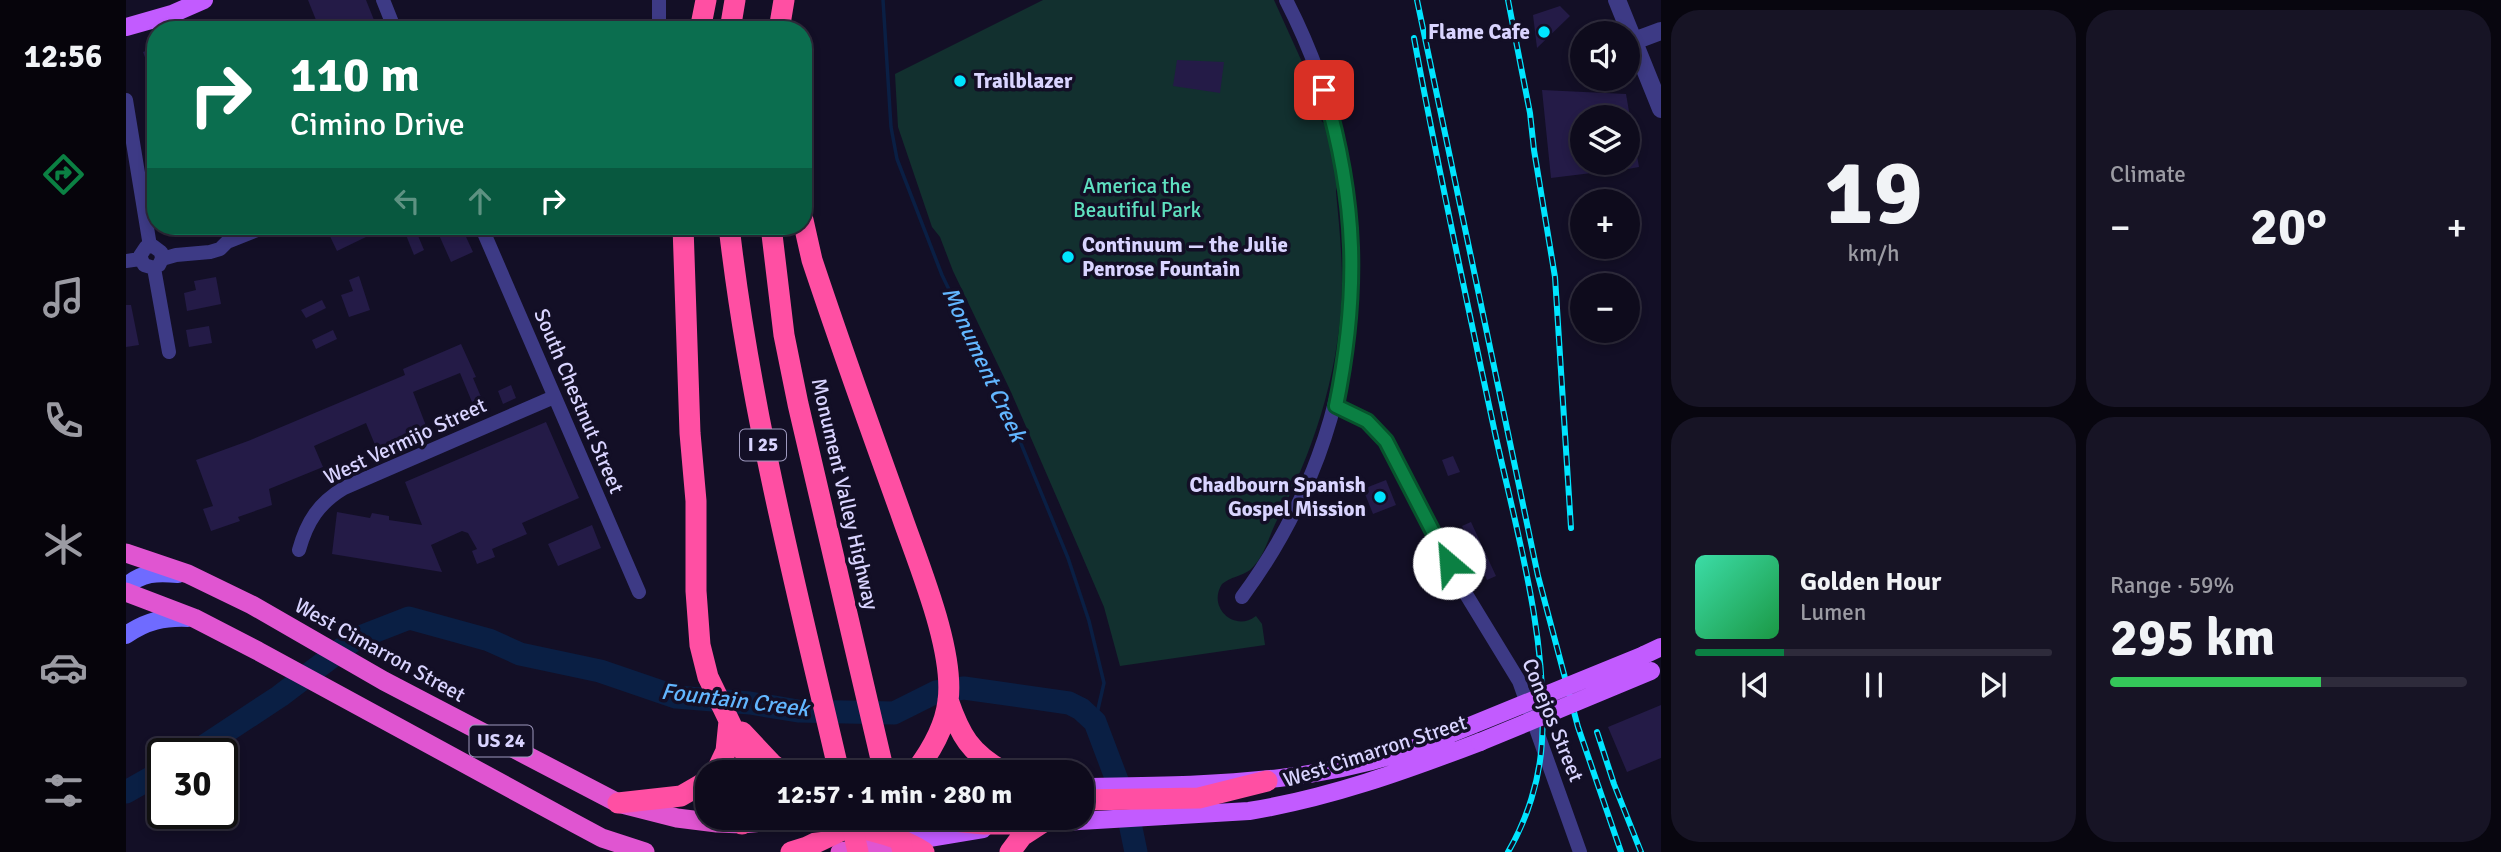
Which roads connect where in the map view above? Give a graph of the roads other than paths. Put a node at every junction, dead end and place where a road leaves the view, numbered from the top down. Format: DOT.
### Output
graph roads {
  1 [pos="204,0"];
  2 [pos="383,0"];
  3 [pos="659,0"];
  4 [pos="706,0"];
  5 [pos="734,0"];
  6 [pos="787,0"];
  7 [pos="1286,0"];
  8 [pos="1616,0"];
  9 [pos="169,7"];
  10 [pos="391,21"];
  11 [pos="659,21"];
  12 [pos="702,21"];
  13 [pos="731,21"];
  14 [pos="781,21"];
  15 [pos="788,21"];
  16 [pos="1625,21"];
  17 [pos="126,27"];
  18 [pos="1661,31"];
  19 [pos="1640,38"];
  20 [pos="1640,55"];
  21 [pos="126,100"];
  22 [pos="1661,109"];
  23 [pos="147,208"];
  24 [pos="152,235"];
  25 [pos="244,235"];
  26 [pos="485,235"];
  27 [pos="683,235"];
  28 [pos="730,235"];
  29 [pos="772,235"];
  30 [pos="806,235"];
  31 [pos="156,255"];
  32 [pos="133,260"];
  33 [pos="169,352"];
  34 [pos="554,397"];
  35 [pos="1336,406"];
  36 [pos="299,550"];
  37 [pos="126,553"];
  38 [pos="188,575"];
  39 [pos="126,589"];
  40 [pos="639,592"];
  41 [pos="1242,597"];
  42 [pos="194,618"];
  43 [pos="126,635"];
  44 [pos="1661,647"];
  45 [pos="1652,664"];
  46 [pos="948,700"];
  47 [pos="736,734"];
  48 [pos="722,760"];
  49 [pos="748,760"];
  50 [pos="767,760"];
  51 [pos="836,760"];
  52 [pos="881,760"];
  53 [pos="924,760"];
  54 [pos="986,760"];
  55 [pos="1267,781"];
  56 [pos="695,788"];
  57 [pos="1094,788"];
  58 [pos="1198,792"];
  59 [pos="1094,799"];
  60 [pos="618,803"];
  61 [pos="695,819"];
  62 [pos="1094,820"];
  63 [pos="838,830"];
  64 [pos="858,830"];
  65 [pos="880,830"];
  66 [pos="970,830"];
  67 [pos="1028,830"];
  68 [pos="897,837"];
  69 [pos="862,851"];
  70 [pos="645,852"];
  71 [pos="791,852"];
  72 [pos="840,852"];
  73 [pos="924,852"];
  74 [pos="1010,852"];
  75 [pos="1580,852"];
  1 -- 9 [label="main road"];
  2 -- 10 [label="street"];
  3 -- 11 [label="street"];
  4 -- 12 [label="highway"];
  5 -- 13 [label="highway"];
  6 -- 14 [label="highway"];
  6 -- 15 [label="highway"];
  7 -- 35 [label="street"];
  8 -- 16 [label="street"];
  9 -- 17 [label="main road"];
  18 -- 19 [label="street"];
  20 -- 22 [label="street"];
  21 -- 23 [label="street"];
  24 -- 31 [label="street"];
  25 -- 31 [label="street"];
  26 -- 34 [label="street, South Chestnut Street"];
  27 -- 47 [label="highway"];
  28 -- 51 [label="highway, I 25"];
  29 -- 52 [label="highway, Monument Valley Highway / I 25"];
  30 -- 46 [label="highway"];
  31 -- 32 [label="street"];
  31 -- 33 [label="street"];
  34 -- 36 [label="street, West Vermijo Street"];
  34 -- 40 [label="street, South Chestnut Street"];
  35 -- 41 [label="street"];
  35 -- 75 [label="street, Conejos Street"];
  37 -- 38 [label="highway, West Cimarron Street / US 24"];
  38 -- 39 [label="main road"];
  38 -- 60 [label="highway, West Cimarron Street / US 24"];
  39 -- 42 [label="highway, US 24"];
  42 -- 43 [label="main road"];
  42 -- 70 [label="highway, US 24"];
  44 -- 45 [label="main road, West Cimarron Street"];
  45 -- 55 [label="main road, West Cimarron Street, bridge"];
  45 -- 62 [label="main road, West Cimarron Street, bridge"];
  46 -- 53 [label="highway"];
  46 -- 54 [label="highway"];
  47 -- 48 [label="highway"];
  47 -- 49 [label="highway"];
  47 -- 50 [label="highway"];
  55 -- 58 [label="highway"];
  56 -- 60 [label="highway"];
  57 -- 58 [label="main road"];
  58 -- 59 [label="highway"];
  60 -- 61 [label="highway, West Cimarron Street / US 24"];
  63 -- 71 [label="highway"];
  64 -- 69 [label="highway, bridge"];
  65 -- 68 [label="highway, US 24"];
  66 -- 68 [label="main road, West Cimarron Street"];
  67 -- 74 [label="highway"];
  68 -- 69 [label="highway"];
  68 -- 73 [label="highway, US 24"];
  69 -- 72 [label="highway"];
}
